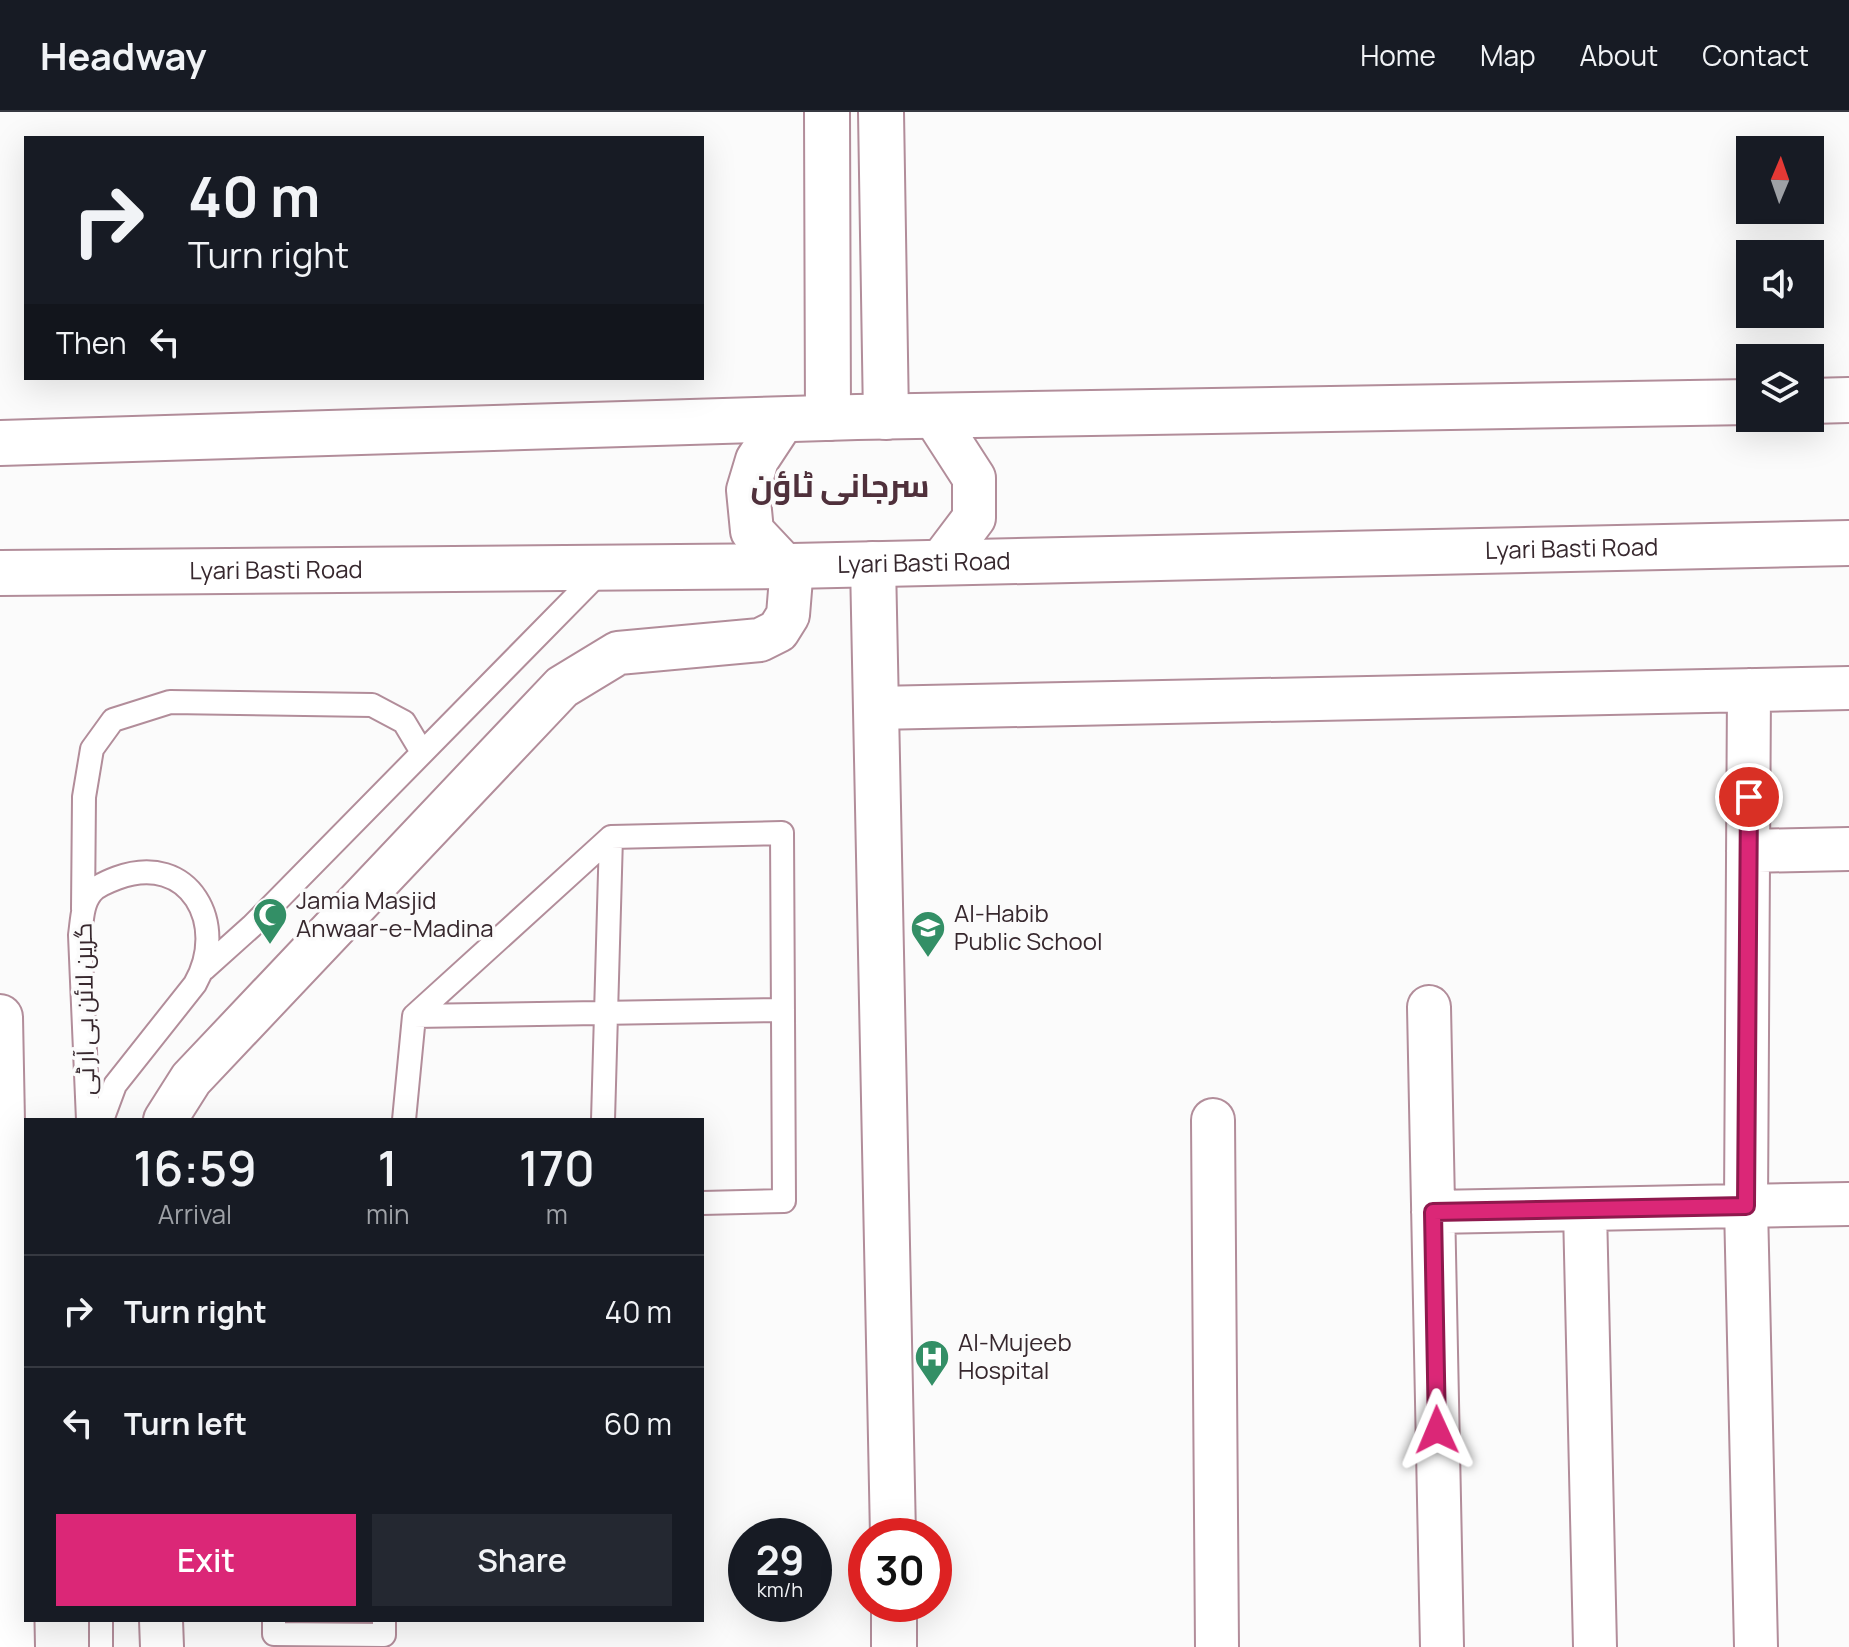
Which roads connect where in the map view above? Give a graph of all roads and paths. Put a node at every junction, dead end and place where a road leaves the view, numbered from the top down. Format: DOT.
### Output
graph roads {
  1 [pos="827,112"];
  2 [pos="881,112"];
  3 [pos="1849,400"];
  4 [pos="1824,401"];
  5 [pos="1736,402"];
  6 [pos="934,416"];
  7 [pos="886,417"];
  8 [pos="828,418"];
  9 [pos="784,419"];
  10 [pos="0,443"];
  11 [pos="1849,543"];
  12 [pos="940,563"];
  13 [pos="873,564"];
  14 [pos="788,566"];
  15 [pos="606,567"];
  16 [pos="0,573"];
  17 [pos="1849,688"];
  18 [pos="1749,690"];
  19 [pos="876,708"];
  20 [pos="422,752"];
  21 [pos="611,837"];
  22 [pos="1849,849"];
  23 [pos="1748,851"];
  24 [pos="83,910"];
  25 [pos="204,969"];
  26 [pos="1429,1007"];
  27 [pos="783,1010"];
  28 [pos="606,1012"];
  29 [pos="414,1016"];
  30 [pos="0,1017"];
  31 [pos="88,1118"];
  32 [pos="103,1118"];
  33 [pos="166,1118"];
  34 [pos="404,1118"];
  35 [pos="603,1118"];
  36 [pos="1213,1120"];
  37 [pos="704,1203"];
  38 [pos="1849,1204"];
  39 [pos="1746,1206"];
  40 [pos="1585,1210"];
  41 [pos="1433,1212"];
  42 [pos="893,1518"];
  43 [pos="101,1622"];
  44 [pos="161,1622"];
  45 [pos="274,1622"];
  46 [pos="384,1622"];
  47 [pos="894,1622"];
  48 [pos="12,1647"];
  49 [pos="101,1647"];
  50 [pos="162,1647"];
  51 [pos="894,1647"];
  52 [pos="1217,1647"];
  53 [pos="1442,1647"];
  54 [pos="1595,1647"];
  55 [pos="1756,1647"];
  1 -- 8 [label="main road"];
  2 -- 7 [label="main road"];
  3 -- 4 [label="main road"];
  5 -- 6 [label="main road"];
  6 -- 7 [label="main road"];
  6 -- 12 [label="street"];
  7 -- 8 [label="main road"];
  8 -- 9 [label="main road"];
  9 -- 10 [label="main road"];
  9 -- 14 [label="street"];
  11 -- 12 [label="main road, Lyari Basti Road"];
  12 -- 13 [label="main road, Lyari Basti Road"];
  13 -- 14 [label="main road, Lyari Basti Road"];
  13 -- 19 [label="main road"];
  14 -- 15 [label="main road, Lyari Basti Road"];
  14 -- 33 [label="street"];
  15 -- 16 [label="main road, Lyari Basti Road"];
  15 -- 20 [label="lane"];
  17 -- 18 [label="street"];
  18 -- 19 [label="street"];
  18 -- 23 [label="street"];
  19 -- 42 [label="main road"];
  20 -- 24 [label="lane"];
  20 -- 25 [label="lane"];
  21 -- 27 [label="lane"];
  21 -- 28 [label="lane"];
  21 -- 29 [label="lane"];
  22 -- 23 [label="street"];
  23 -- 39 [label="street"];
  24 -- 25 [label="lane, گرین لائن بی آر ٹی"];
  24 -- 31 [label="lane, گرین لائن بی آر ٹی"];
  25 -- 32 [label="lane, گرین لائن بی آر ٹی"];
  26 -- 41 [label="street"];
  27 -- 28 [label="lane"];
  27 -- 37 [label="lane"];
  28 -- 29 [label="lane"];
  28 -- 35 [label="lane"];
  29 -- 34 [label="lane"];
  30 -- 48 [label="main road"];
  36 -- 52 [label="street"];
  38 -- 39 [label="street"];
  39 -- 40 [label="street"];
  39 -- 55 [label="street"];
  40 -- 41 [label="street"];
  40 -- 54 [label="street"];
  41 -- 53 [label="street"];
  43 -- 49 [label="lane"];
  44 -- 50 [label="street"];
  45 -- 46 [label="lane"];
  47 -- 51 [label="main road"];
}
